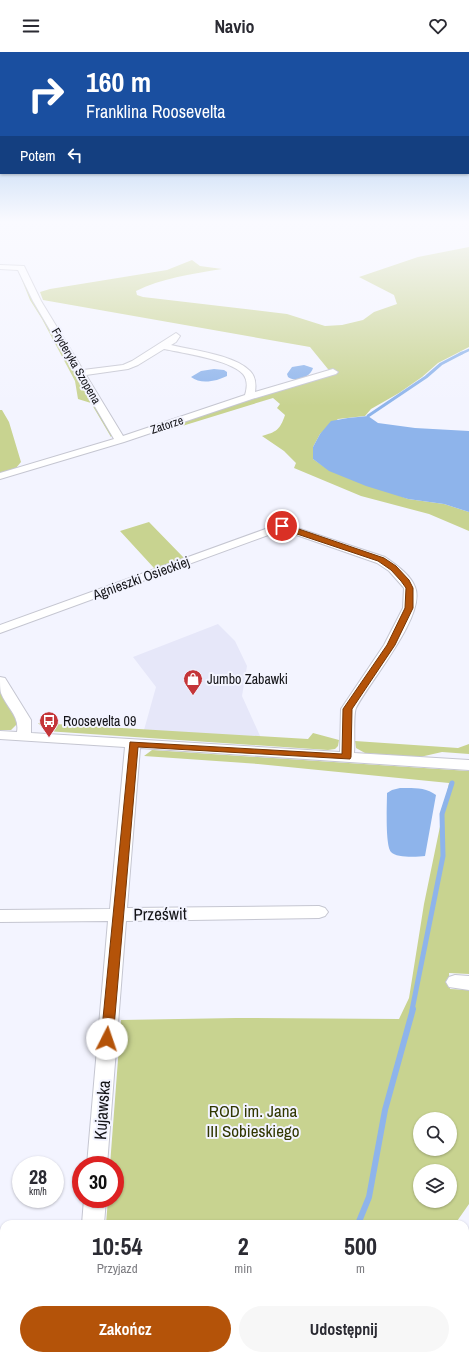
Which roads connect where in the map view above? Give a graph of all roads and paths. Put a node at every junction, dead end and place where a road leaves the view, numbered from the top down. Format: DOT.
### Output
graph roads {
  1 [pos="29,284"];
  2 [pos="176,336"];
  3 [pos="163,346"];
  4 [pos="333,372"];
  5 [pos="81,373"];
  6 [pos="249,397"];
  7 [pos="120,440"];
  8 [pos="0,476"];
  9 [pos="0,629"];
  10 [pos="0,682"];
  11 [pos="0,735"];
  12 [pos="23,737"];
  13 [pos="133,744"];
  14 [pos="346,757"];
  15 [pos="469,765"];
  16 [pos="319,912"];
  17 [pos="118,915"];
  18 [pos="0,916"];
  19 [pos="98,1156"];
  20 [pos="94,1208"];
  21 [pos="93,1220"];
  1 -- 5 [label="street, Fryderyka Szopena"];
  2 -- 3 [label="street"];
  3 -- 5 [label="street"];
  3 -- 6 [label="street"];
  4 -- 6 [label="street, Zatorze"];
  5 -- 7 [label="street, Fryderyka Szopena"];
  6 -- 7 [label="street, Zatorze"];
  7 -- 8 [label="street, Zatorze"];
  9 -- 14 [label="street, Agnieszki Osieckiej"];
  10 -- 12 [label="street"];
  11 -- 12 [label="street"];
  12 -- 13 [label="street"];
  13 -- 14 [label="street"];
  13 -- 17 [label="street, Kujawska"];
  14 -- 15 [label="street"];
  16 -- 17 [label="street, Prześwit"];
  17 -- 18 [label="street, Prześwit"];
  17 -- 19 [label="street, Kujawska"];
  20 -- 21 [label="street"];
}
